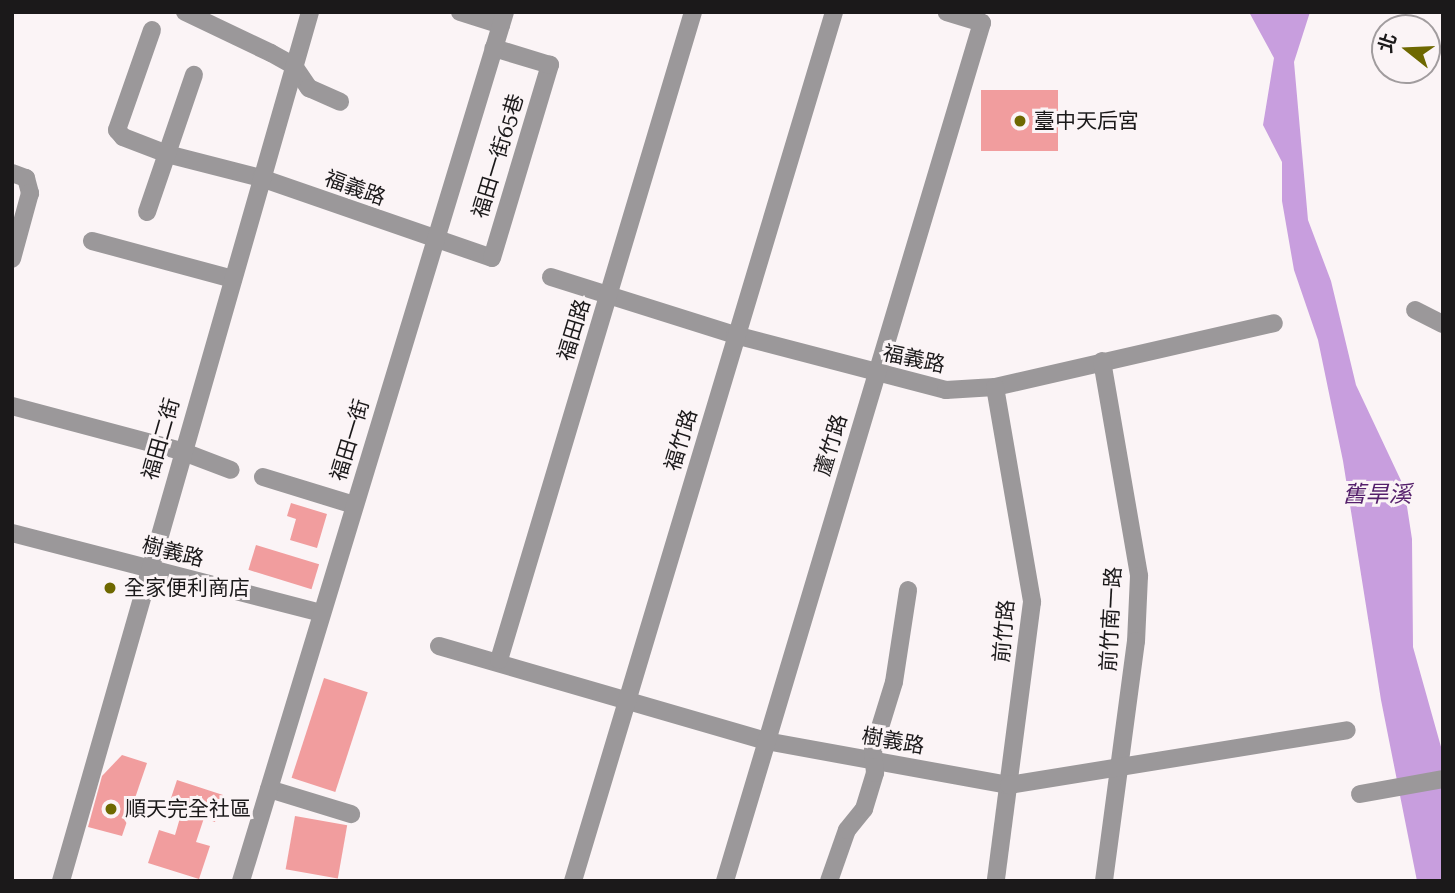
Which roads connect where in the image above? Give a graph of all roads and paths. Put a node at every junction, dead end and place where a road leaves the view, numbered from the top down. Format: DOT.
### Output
graph roads {
  1 [pos="185,12"];
  2 [pos="310,12"];
  3 [pos="460,12"];
  4 [pos="693,12"];
  5 [pos="834,12"];
  6 [pos="947,12"];
  7 [pos="503,19"];
  8 [pos="152,30"];
  9 [pos="494,48"];
  10 [pos="294,66"];
  11 [pos="194,75"];
  12 [pos="340,102"];
  13 [pos="167,154"];
  14 [pos="12,173"];
  15 [pos="261,178"];
  16 [pos="146,212"];
  17 [pos="433,240"];
  18 [pos="92,242"];
  19 [pos="12,259"];
  20 [pos="551,277"];
  21 [pos="233,279"];
  22 [pos="608,296"];
  23 [pos="1415,310"];
  24 [pos="1274,323"];
  25 [pos="1443,324"];
  26 [pos="735,335"];
  27 [pos="1102,361"];
  28 [pos="876,374"];
  29 [pos="995,387"];
  30 [pos="12,406"];
  31 [pos="181,452"];
  32 [pos="231,470"];
  33 [pos="263,477"];
  34 [pos="354,505"];
  35 [pos="12,533"];
  36 [pos="148,569"];
  37 [pos="908,590"];
  38 [pos="322,612"];
  39 [pos="439,646"];
  40 [pos="499,660"];
  41 [pos="627,700"];
  42 [pos="1348,730"];
  43 [pos="766,741"];
  44 [pos="874,760"];
  45 [pos="1120,768"];
  46 [pos="1443,779"];
  47 [pos="1009,785"];
  48 [pos="269,789"];
  49 [pos="1360,794"];
  50 [pos="351,814"];
  51 [pos="61,881"];
  52 [pos="242,881"];
  53 [pos="573,881"];
  54 [pos="724,881"];
  55 [pos="829,881"];
  56 [pos="996,881"];
  57 [pos="1104,881"];
  1 -- 10 [label="street"];
  2 -- 10 [label="street, 福田二街"];
  3 -- 7 [label="street"];
  4 -- 22 [label="street, 福田路"];
  5 -- 26 [label="street, 福竹路"];
  6 -- 28 [label="street, 蘆竹路"];
  7 -- 9 [label="street, 福田一街"];
  8 -- 13 [label="street, 福義路"];
  9 -- 17 [label="street, 福田一街"];
  9 -- 17 [label="street, 福田一街65巷"];
  10 -- 12 [label="street"];
  10 -- 15 [label="street, 福田二街"];
  11 -- 13 [label="street"];
  13 -- 15 [label="street, 福義路"];
  13 -- 16 [label="street"];
  14 -- 19 [label="street"];
  15 -- 17 [label="street, 福義路"];
  15 -- 21 [label="street, 福田二街"];
  17 -- 34 [label="street, 福田一街"];
  18 -- 21 [label="street"];
  20 -- 22 [label="street, 福義路"];
  21 -- 31 [label="street, 福田二街"];
  22 -- 26 [label="street, 福義路"];
  22 -- 40 [label="street, 福田路"];
  23 -- 25 [label="street"];
  24 -- 27 [label="street, 福義路"];
  26 -- 28 [label="street, 福義路"];
  26 -- 41 [label="street, 福竹路"];
  27 -- 29 [label="street, 福義路"];
  27 -- 45 [label="street, 前竹南一路"];
  28 -- 29 [label="street, 福義路"];
  28 -- 43 [label="street, 蘆竹路"];
  29 -- 47 [label="street, 前竹路"];
  30 -- 31 [label="street"];
  31 -- 32 [label="street"];
  31 -- 36 [label="street, 福田二街"];
  33 -- 34 [label="street"];
  34 -- 38 [label="street, 福田一街"];
  35 -- 36 [label="street, 樹義路"];
  36 -- 38 [label="street, 樹義路"];
  36 -- 51 [label="street, 福田二街"];
  37 -- 44 [label="street"];
  38 -- 48 [label="street, 福田一街"];
  39 -- 40 [label="street, 樹義路"];
  40 -- 41 [label="street, 樹義路"];
  41 -- 43 [label="street, 樹義路"];
  41 -- 53 [label="street, 福竹路"];
  42 -- 45 [label="street, 樹義路"];
  43 -- 44 [label="street, 樹義路"];
  43 -- 54 [label="street, 蘆竹路"];
  44 -- 47 [label="street, 樹義路"];
  44 -- 55 [label="street"];
  45 -- 47 [label="street, 樹義路"];
  45 -- 57 [label="street, 前竹南一路"];
  46 -- 49 [label="street"];
  47 -- 56 [label="street, 前竹路"];
  48 -- 50 [label="street"];
  48 -- 52 [label="street, 福田一街"];
}
